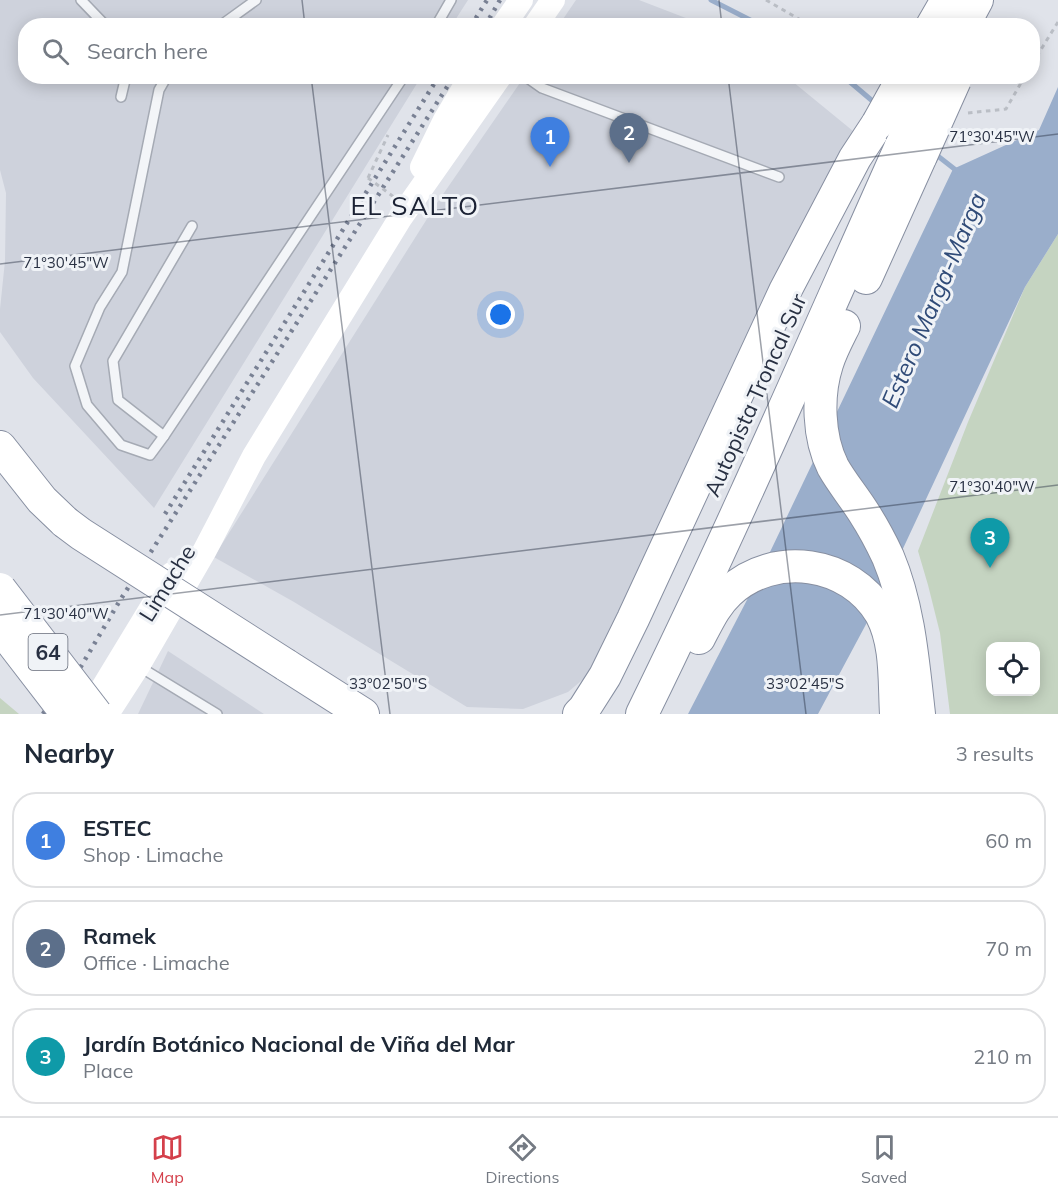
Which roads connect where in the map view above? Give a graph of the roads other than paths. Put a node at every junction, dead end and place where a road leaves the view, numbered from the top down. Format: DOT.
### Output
graph roads {
  1 [pos="81,0"];
  2 [pos="256,0"];
  3 [pos="451,0"];
  4 [pos="520,0"];
  5 [pos="553,0"];
  6 [pos="947,0"];
  7 [pos="978,0"];
  8 [pos="995,0"];
  9 [pos="98,18"];
  10 [pos="231,18"];
  11 [pos="441,18"];
  12 [pos="508,18"];
  13 [pos="541,18"];
  14 [pos="937,18"];
  15 [pos="968,18"];
  16 [pos="986,18"];
  17 [pos="124,84"];
  18 [pos="162,84"];
  19 [pos="399,84"];
  20 [pos="466,84"];
  21 [pos="494,84"];
  22 [pos="536,84"];
  23 [pos="900,84"];
  24 [pos="946,84"];
  25 [pos="121,97"];
  26 [pos="878,123"];
  27 [pos="911,151"];
  28 [pos="779,177"];
  29 [pos="400,208"];
  30 [pos="192,226"];
  31 [pos="164,436"];
  32 [pos="0,447"];
  33 [pos="254,456"];
  34 [pos="0,589"];
  35 [pos="0,627"];
  36 [pos="138,666"];
  37 [pos="295,671"];
  38 [pos="67,714"];
  39 [pos="87,714"];
  40 [pos="96,714"];
  41 [pos="107,714"];
  42 [pos="217,714"];
  43 [pos="326,714"];
  44 [pos="363,714"];
  45 [pos="579,714"];
  46 [pos="607,714"];
  47 [pos="642,714"];
  48 [pos="662,714"];
  49 [pos="896,714"];
  50 [pos="919,714"];
  1 -- 9 [label="lane"];
  2 -- 10 [label="lane"];
  3 -- 11 [label="lane"];
  4 -- 12 [label="main road"];
  5 -- 13 [label="main road"];
  6 -- 14 [label="highway"];
  7 -- 15 [label="highway"];
  8 -- 16 [label="highway"];
  17 -- 25 [label="lane"];
  18 -- 31 [label="lane"];
  19 -- 31 [label="lane"];
  20 -- 29 [label="main road, Limache"];
  21 -- 29 [label="main road, Limache"];
  22 -- 28 [label="lane"];
  23 -- 26 [label="highway, Autopista Troncal Sur, bridge"];
  24 -- 27 [label="highway, Autopista Troncal Sur, bridge"];
  26 -- 45 [label="highway"];
  26 -- 46 [label="highway, Autopista Troncal Sur"];
  27 -- 47 [label="highway, Autopista Troncal Sur"];
  27 -- 50 [label="highway"];
  29 -- 33 [label="main road, Limache"];
  30 -- 31 [label="lane"];
  32 -- 37 [label="highway, bridge"];
  33 -- 36 [label="main road, Limache"];
  33 -- 39 [label="main road, Limache"];
  34 -- 40 [label="highway, 64, bridge"];
  35 -- 38 [label="highway, 64, bridge"];
  36 -- 41 [label="main road, Limache"];
  36 -- 42 [label="lane"];
  37 -- 43 [label="highway"];
  37 -- 44 [label="highway"];
  48 -- 49 [label="highway"];
}
